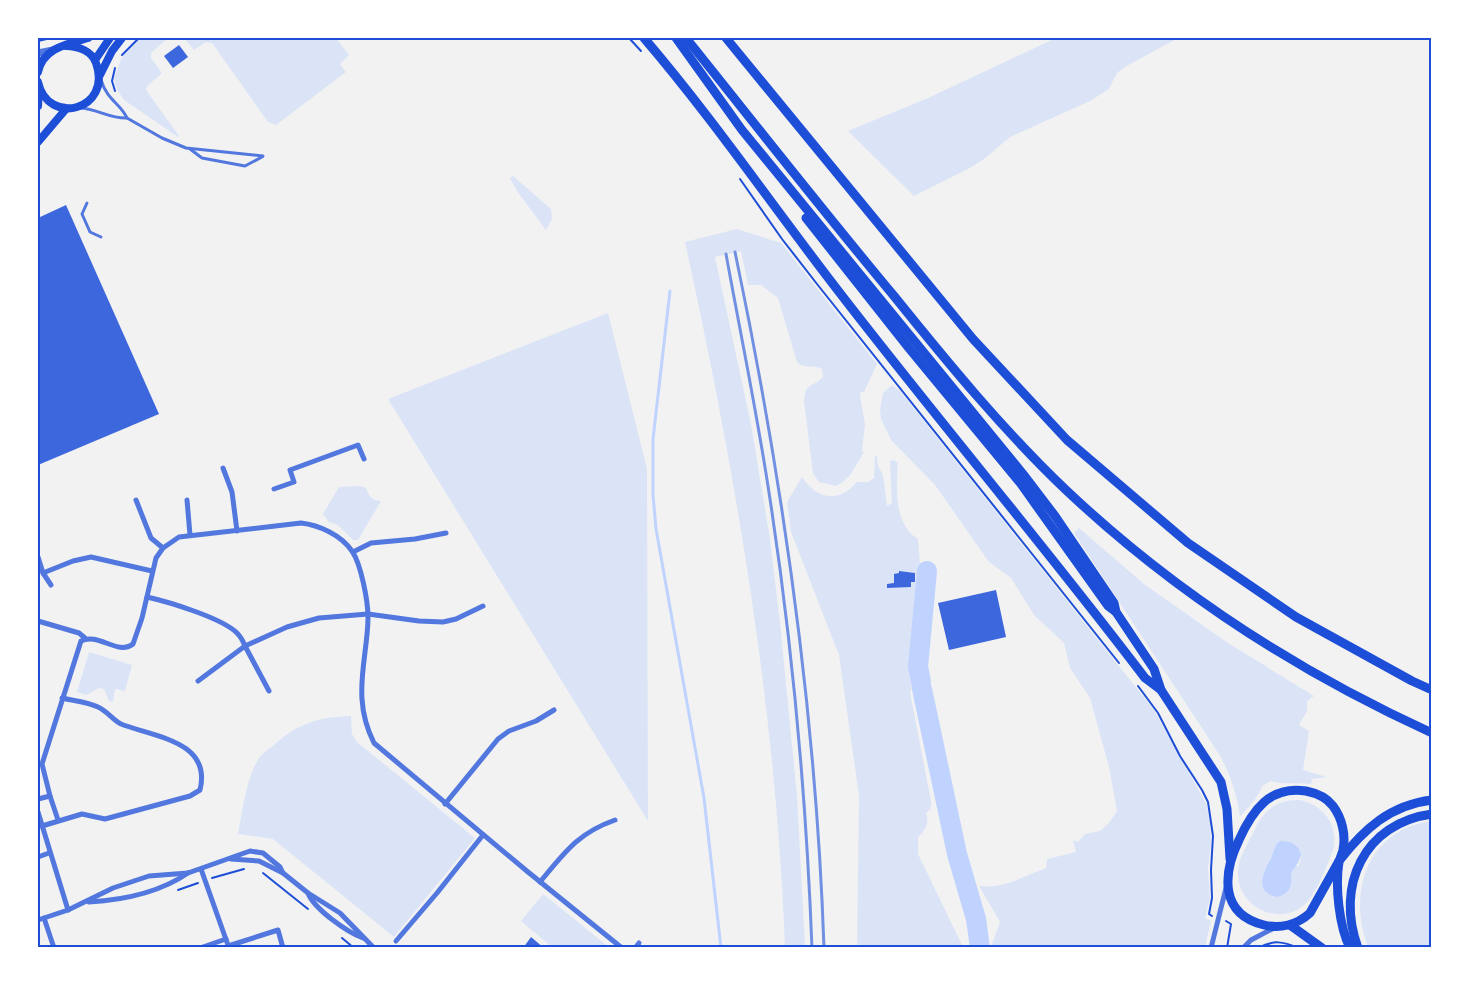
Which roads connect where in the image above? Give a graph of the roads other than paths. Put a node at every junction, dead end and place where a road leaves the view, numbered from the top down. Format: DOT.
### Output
graph roads {
  1 [pos="88,38"];
  2 [pos="110,38"];
  3 [pos="122,38"];
  4 [pos="644,38"];
  5 [pos="676,38"];
  6 [pos="686,38"];
  7 [pos="726,38"];
  8 [pos="66,46"];
  9 [pos="53,50"];
  10 [pos="38,53"];
  11 [pos="95,60"];
  12 [pos="38,72"];
  13 [pos="100,77"];
  14 [pos="38,86"];
  15 [pos="38,106"];
  16 [pos="75,108"];
  17 [pos="66,109"];
  18 [pos="127,118"];
  19 [pos="38,142"];
  20 [pos="189,149"];
  21 [pos="87,203"];
  22 [pos="101,237"];
  23 [pos="364,459"];
  24 [pos="223,468"];
  25 [pos="274,489"];
  26 [pos="136,500"];
  27 [pos="187,500"];
  28 [pos="237,531"];
  29 [pos="446,533"];
  30 [pos="190,535"];
  31 [pos="163,548"];
  32 [pos="353,552"];
  33 [pos="38,557"];
  34 [pos="152,571"];
  35 [pos="43,573"];
  36 [pos="51,585"];
  37 [pos="147,597"];
  38 [pos="483,606"];
  39 [pos="368,614"];
  40 [pos="38,621"];
  41 [pos="86,638"];
  42 [pos="245,646"];
  43 [pos="198,681"];
  44 [pos="1161,690"];
  45 [pos="1431,690"];
  46 [pos="268,691"];
  47 [pos="62,698"];
  48 [pos="555,710"];
  49 [pos="1431,733"];
  50 [pos="50,796"];
  51 [pos="38,799"];
  52 [pos="1431,800"];
  53 [pos="445,804"];
  54 [pos="38,812"];
  55 [pos="1431,814"];
  56 [pos="58,820"];
  57 [pos="615,820"];
  58 [pos="42,826"];
  59 [pos="483,835"];
  60 [pos="49,853"];
  61 [pos="38,856"];
  62 [pos="231,859"];
  63 [pos="1230,859"];
  64 [pos="1339,861"];
  65 [pos="201,869"];
  66 [pos="188,873"];
  67 [pos="284,873"];
  68 [pos="540,882"];
  69 [pos="1227,887"];
  70 [pos="308,893"];
  71 [pos="87,902"];
  72 [pos="68,910"];
  73 [pos="41,919"];
  74 [pos="1290,925"];
  75 [pos="1275,927"];
  76 [pos="363,938"];
  77 [pos="396,941"];
  78 [pos="228,944"];
  79 [pos="54,948"];
  80 [pos="200,948"];
  81 [pos="284,948"];
  82 [pos="374,948"];
  83 [pos="622,948"];
  84 [pos="1211,948"];
  85 [pos="1243,948"];
  86 [pos="1322,948"];
  87 [pos="1350,948"];
  88 [pos="1358,948"];
  1 -- 8 [label="main road"];
  2 -- 11 [label="main road"];
  3 -- 13 [label="main road"];
  4 -- 44 [label="main road"];
  5 -- 44 [label="main road"];
  6 -- 49 [label="main road"];
  7 -- 45 [label="main road"];
  8 -- 9 [label="main road"];
  8 -- 11 [label="main road"];
  9 -- 10 [label="street"];
  9 -- 12 [label="main road"];
  11 -- 13 [label="main road"];
  13 -- 16 [label="main road"];
  13 -- 18 [label="lane"];
  14 -- 15 [label="main road"];
  14 -- 17 [label="main road"];
  16 -- 17 [label="main road"];
  16 -- 18 [label="lane"];
  17 -- 19 [label="main road"];
  18 -- 20 [label="lane"];
  20 -- 20 [label="lane"];
  21 -- 22 [label="lane"];
  23 -- 25 [label="street"];
  24 -- 28 [label="street"];
  26 -- 31 [label="street"];
  27 -- 30 [label="street"];
  28 -- 30 [label="street"];
  28 -- 32 [label="street"];
  29 -- 32 [label="street"];
  30 -- 31 [label="street"];
  31 -- 34 [label="street"];
  32 -- 39 [label="street"];
  33 -- 35 [label="street"];
  34 -- 35 [label="street"];
  34 -- 37 [label="street"];
  35 -- 36 [label="street"];
  37 -- 41 [label="street"];
  37 -- 42 [label="street"];
  38 -- 39 [label="street"];
  39 -- 42 [label="street"];
  39 -- 53 [label="street"];
  40 -- 41 [label="street"];
  41 -- 47 [label="street"];
  42 -- 43 [label="street"];
  42 -- 46 [label="street"];
  44 -- 63 [label="main road"];
  47 -- 50 [label="street"];
  47 -- 56 [label="street"];
  48 -- 53 [label="street"];
  50 -- 51 [label="street"];
  50 -- 56 [label="street"];
  52 -- 64 [label="main road"];
  53 -- 59 [label="street"];
  54 -- 58 [label="street"];
  55 -- 88 [label="main road"];
  56 -- 58 [label="street"];
  57 -- 68 [label="street"];
  58 -- 60 [label="street"];
  59 -- 68 [label="street"];
  59 -- 77 [label="street"];
  60 -- 61 [label="street"];
  60 -- 72 [label="street"];
  62 -- 65 [label="street"];
  62 -- 67 [label="street"];
  62 -- 67 [label="street"];
  63 -- 64 [label="main road"];
  63 -- 69 [label="main road"];
  64 -- 74 [label="main road"];
  64 -- 87 [label="main road"];
  65 -- 66 [label="street"];
  65 -- 78 [label="street"];
  66 -- 71 [label="street"];
  66 -- 71 [label="street"];
  67 -- 70 [label="street"];
  68 -- 83 [label="street"];
  69 -- 75 [label="main road"];
  69 -- 84 [label="street"];
  70 -- 76 [label="street"];
  70 -- 76 [label="street"];
  71 -- 72 [label="street"];
  72 -- 73 [label="street"];
  73 -- 79 [label="street"];
  74 -- 75 [label="main road"];
  74 -- 86 [label="main road"];
  75 -- 85 [label="street"];
  76 -- 82 [label="street"];
  78 -- 80 [label="street"];
  78 -- 81 [label="street"];
}
